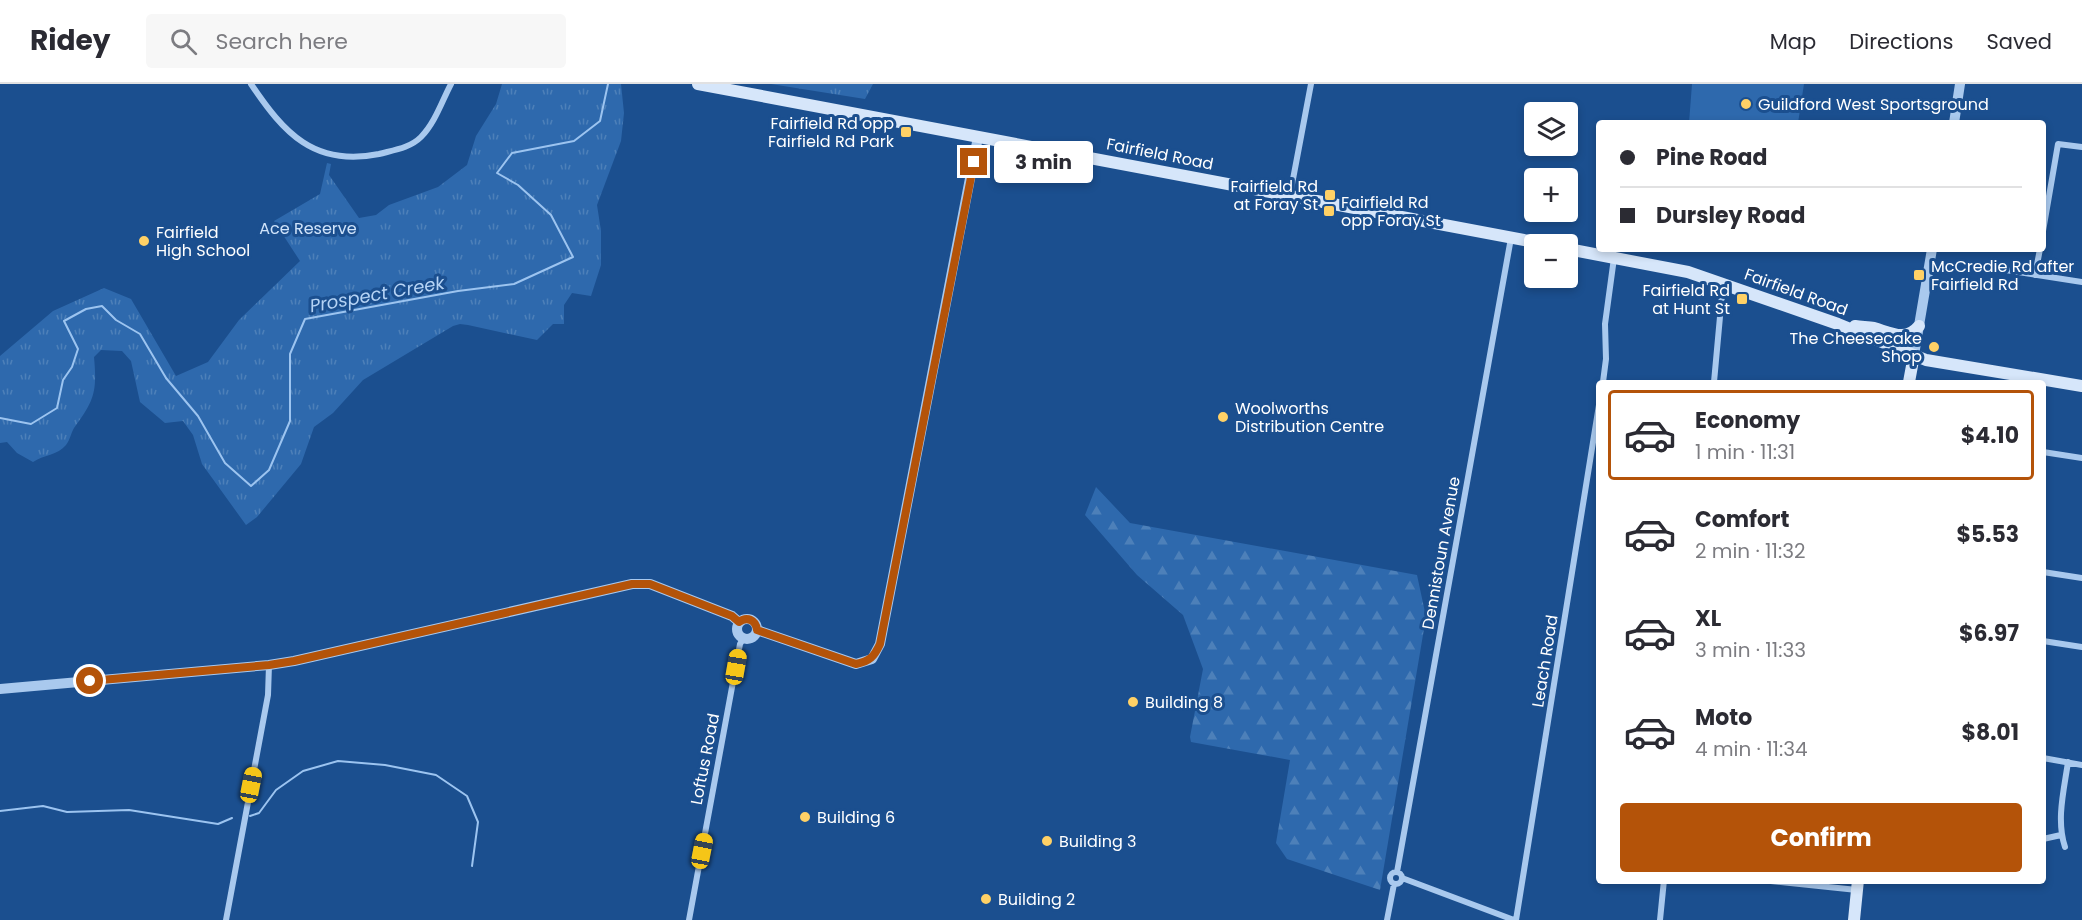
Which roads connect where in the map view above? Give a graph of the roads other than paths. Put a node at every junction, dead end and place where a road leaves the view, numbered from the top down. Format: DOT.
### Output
graph roads {
  1 [pos="251,84"];
  2 [pos="450,84"];
  3 [pos="698,84"];
  4 [pos="1311,84"];
  5 [pos="1960,84"];
  6 [pos="1954,120"];
  7 [pos="978,137"];
  8 [pos="2082,147"];
  9 [pos="1290,196"];
  10 [pos="2046,214"];
  11 [pos="1511,238"];
  12 [pos="1524,240"];
  13 [pos="1578,251"];
  14 [pos="1931,252"];
  15 [pos="2039,252"];
  16 [pos="1615,257"];
  17 [pos="1999,269"];
  18 [pos="2035,275"];
  19 [pos="2082,282"];
  20 [pos="1723,284"];
  21 [pos="1838,324"];
  22 [pos="1919,326"];
  23 [pos="1914,355"];
  24 [pos="1602,380"];
  25 [pos="1714,380"];
  26 [pos="1909,380"];
  27 [pos="2046,380"];
  28 [pos="2046,380"];
  29 [pos="2082,386"];
  30 [pos="1596,423"];
  31 [pos="2046,452"];
  32 [pos="2082,458"];
  33 [pos="2046,572"];
  34 [pos="2082,578"];
  35 [pos="739,622"];
  36 [pos="757,630"];
  37 [pos="743,639"];
  38 [pos="2046,641"];
  39 [pos="2082,646"];
  40 [pos="269,665"];
  41 [pos="0,689"];
  42 [pos="2046,758"];
  43 [pos="2067,762"];
  44 [pos="2082,765"];
  45 [pos="2061,835"];
  46 [pos="2046,838"];
  47 [pos="2065,847"];
  48 [pos="1397,872"];
  49 [pos="1402,878"];
  50 [pos="1394,884"];
  51 [pos="1664,884"];
  52 [pos="1839,884"];
  53 [pos="1858,885"];
  54 [pos="226,920"];
  55 [pos="689,920"];
  56 [pos="1387,920"];
  57 [pos="1515,920"];
  58 [pos="1660,920"];
  59 [pos="1854,920"];
  1 -- 2 [label="street"];
  3 -- 7 [label="main road, Fairfield Road"];
  4 -- 9 [label="street"];
  5 -- 6 [label="street"];
  7 -- 9 [label="main road, Fairfield Road"];
  7 -- 36 [label="street"];
  8 -- 10 [label="street"];
  9 -- 11 [label="main road, Fairfield Road"];
  11 -- 12 [label="main road, Fairfield Road"];
  11 -- 48 [label="street, Dennistoun Avenue"];
  13 -- 16 [label="main road, Fairfield Road"];
  14 -- 22 [label="street"];
  15 -- 18 [label="street"];
  16 -- 20 [label="main road, Fairfield Road"];
  16 -- 24 [label="street"];
  17 -- 18 [label="street"];
  18 -- 19 [label="street"];
  20 -- 21 [label="main road, Fairfield Road"];
  20 -- 25 [label="street"];
  21 -- 22 [label="main road"];
  21 -- 23 [label="main road, Fairfield Road"];
  22 -- 23 [label="street"];
  23 -- 26 [label="main road"];
  23 -- 27 [label="main road, Fairfield Road"];
  28 -- 29 [label="main road, Fairfield Road"];
  30 -- 57 [label="street, Leach Road"];
  31 -- 32 [label="street"];
  33 -- 34 [label="street"];
  35 -- 36 [label="street"];
  35 -- 37 [label="street"];
  35 -- 40 [label="street"];
  36 -- 37 [label="street"];
  37 -- 55 [label="street, Loftus Road"];
  38 -- 39 [label="street"];
  40 -- 41 [label="street"];
  40 -- 54 [label="street"];
  42 -- 43 [label="street"];
  43 -- 44 [label="street"];
  43 -- 45 [label="street"];
  45 -- 46 [label="street"];
  45 -- 47 [label="street"];
  48 -- 49 [label="street"];
  48 -- 50 [label="street"];
  49 -- 50 [label="street"];
  49 -- 57 [label="street"];
  50 -- 56 [label="street"];
  51 -- 58 [label="street"];
  52 -- 53 [label="street"];
  53 -- 59 [label="main road"];
}
